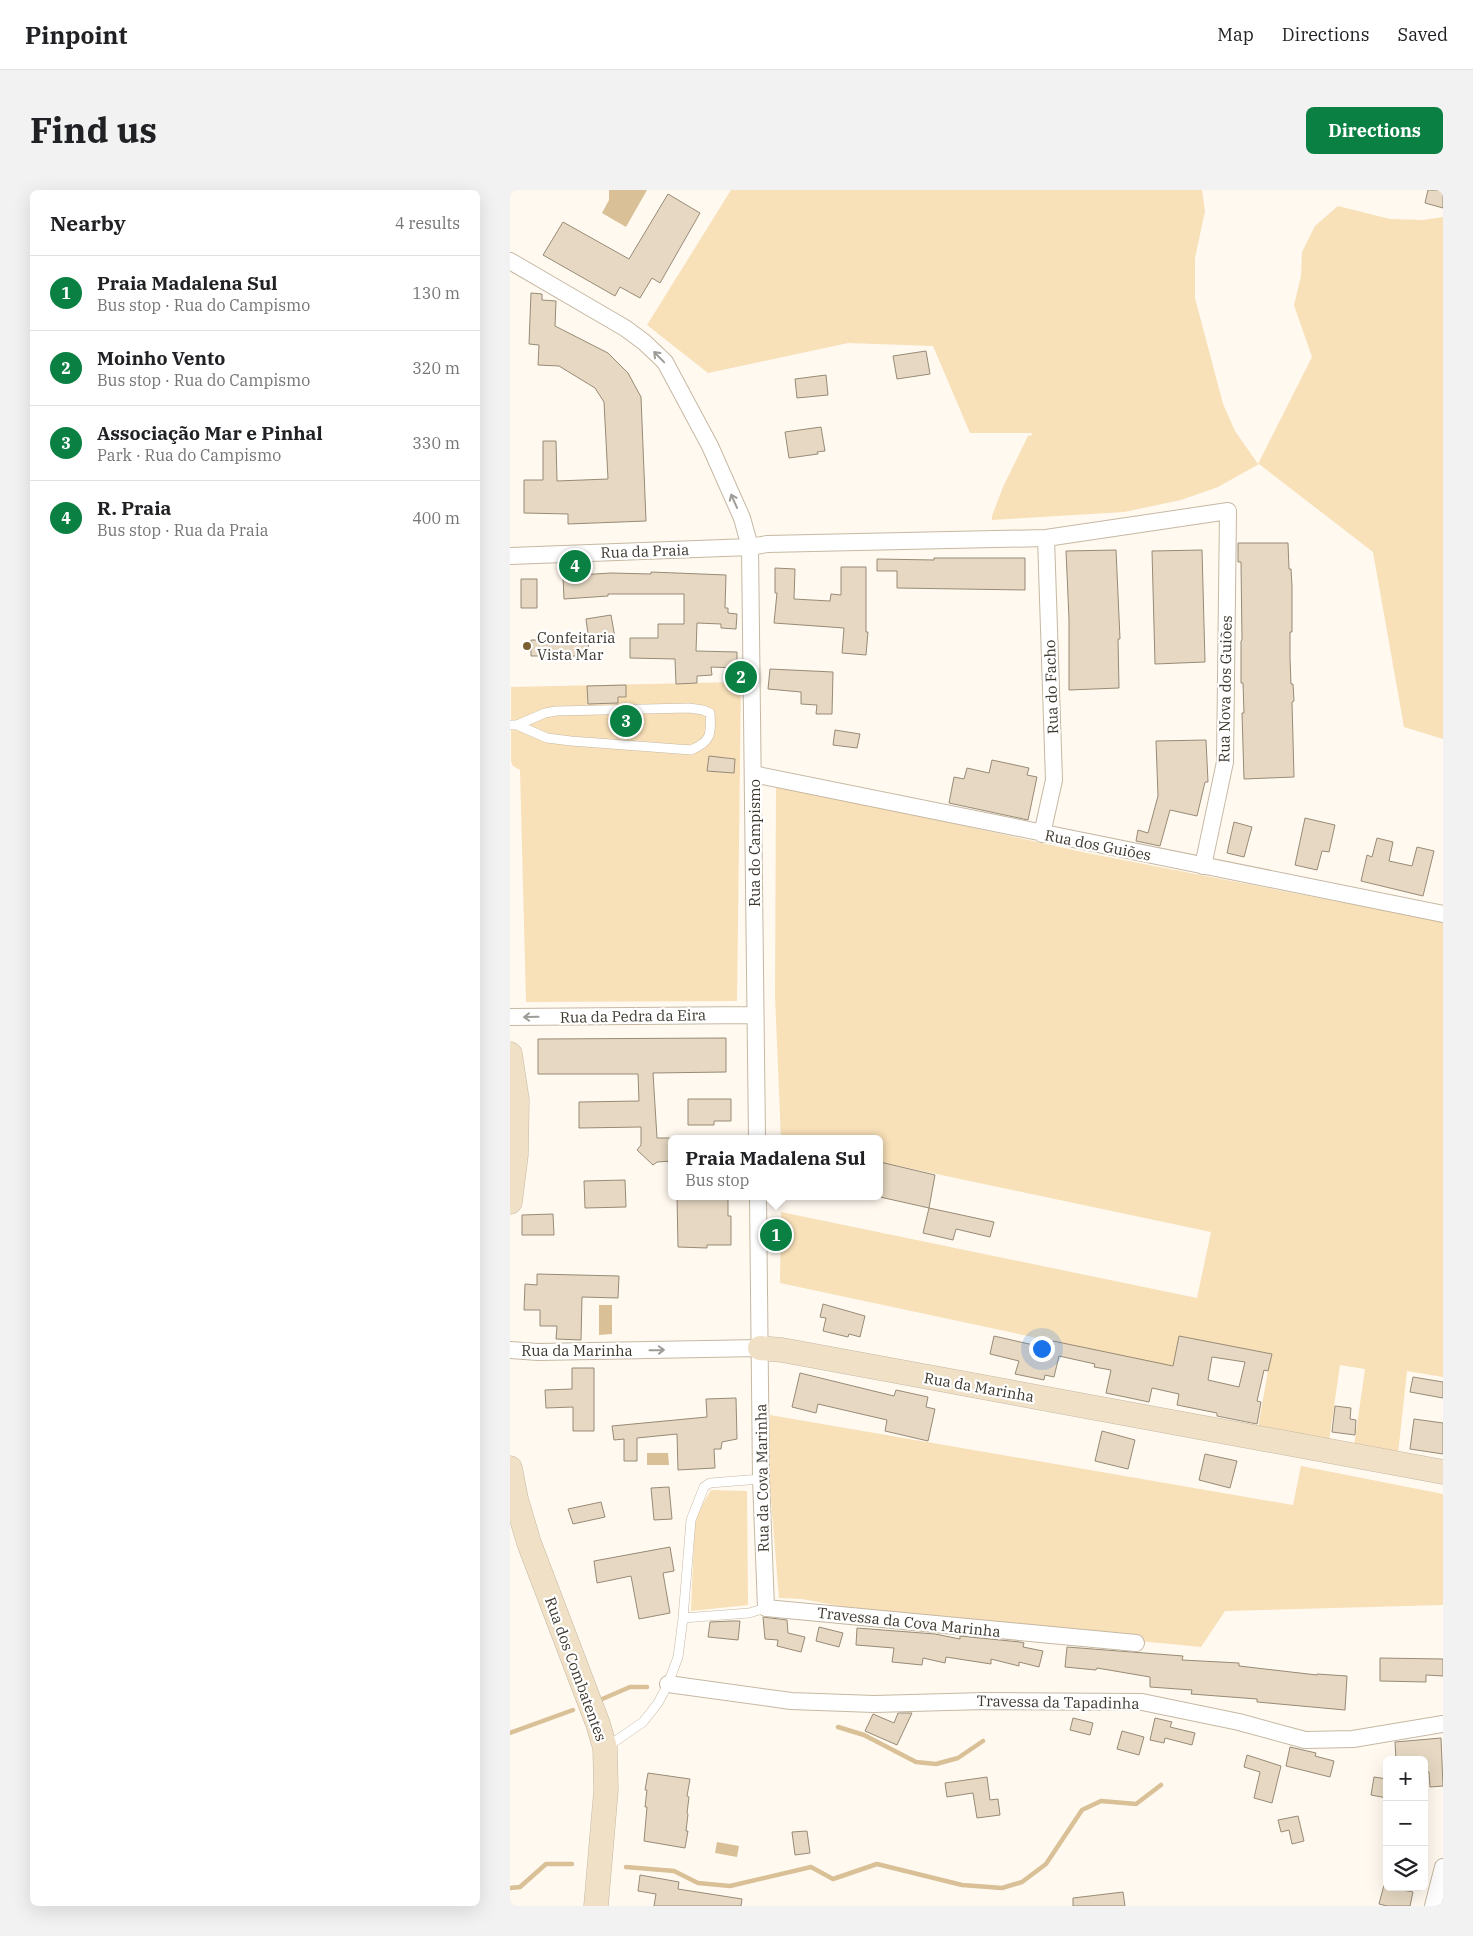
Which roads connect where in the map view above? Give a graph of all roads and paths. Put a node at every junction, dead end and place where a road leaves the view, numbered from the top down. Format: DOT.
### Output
graph roads {
  1 [pos="510,261"];
  2 [pos="1228,511"];
  3 [pos="1046,538"];
  4 [pos="750,547"];
  5 [pos="510,556"];
  6 [pos="514,725"];
  7 [pos="753,774"];
  8 [pos="1042,834"];
  9 [pos="1203,866"];
  10 [pos="1443,914"];
  11 [pos="755,1015"];
  12 [pos="510,1017"];
  13 [pos="510,1054"];
  14 [pos="757,1135"];
  15 [pos="758,1200"];
  16 [pos="510,1202"];
  17 [pos="760,1348"];
  18 [pos="510,1350"];
  19 [pos="510,1468"];
  20 [pos="1443,1472"];
  21 [pos="761,1479"];
  22 [pos="766,1608"];
  23 [pos="683,1618"];
  24 [pos="1136,1644"];
  25 [pos="668,1684"];
  26 [pos="1443,1724"];
  27 [pos="605,1748"];
  28 [pos="1443,1867"];
  29 [pos="596,1906"];
  30 [pos="1434,1906"];
  4 -- 1 [label="street, Rua do Campismo, one-way"];
  2 -- 3 [label="street, Rua da Praia"];
  2 -- 9 [label="street, Rua Nova dos Guiões"];
  3 -- 4 [label="street, Rua da Praia"];
  3 -- 8 [label="street, Rua do Facho"];
  4 -- 5 [label="street, Rua da Praia"];
  4 -- 7 [label="street, Rua do Campismo"];
  6 -- 6 [label="lane"];
  7 -- 8 [label="street, Rua dos Guiões"];
  7 -- 11 [label="street, Rua do Campismo"];
  8 -- 9 [label="street, Rua dos Guiões"];
  9 -- 10 [label="street, Rua dos Guiões"];
  11 -- 12 [label="street, Rua da Pedra da Eira, one-way"];
  11 -- 14 [label="street, Rua do Campismo"];
  13 -- 16 [label="street"];
  15 -- 17 [label="street"];
  18 -- 17 [label="street, Rua da Marinha, one-way"];
  17 -- 20 [label="street, Rua da Marinha"];
  17 -- 21 [label="street, Rua da Cova Marinha"];
  19 -- 27 [label="street, Rua dos Combatentes"];
  21 -- 22 [label="street, Rua da Cova Marinha"];
  21 -- 23 [label="lane"];
  22 -- 23 [label="lane, Travessa da Cova Marinha"];
  22 -- 24 [label="street, Travessa da Cova Marinha"];
  23 -- 25 [label="lane"];
  25 -- 26 [label="street, Travessa da Tapadinha"];
  25 -- 27 [label="lane"];
  27 -- 29 [label="street, Rua dos Combatentes"];
  28 -- 30 [label="street"];
}
